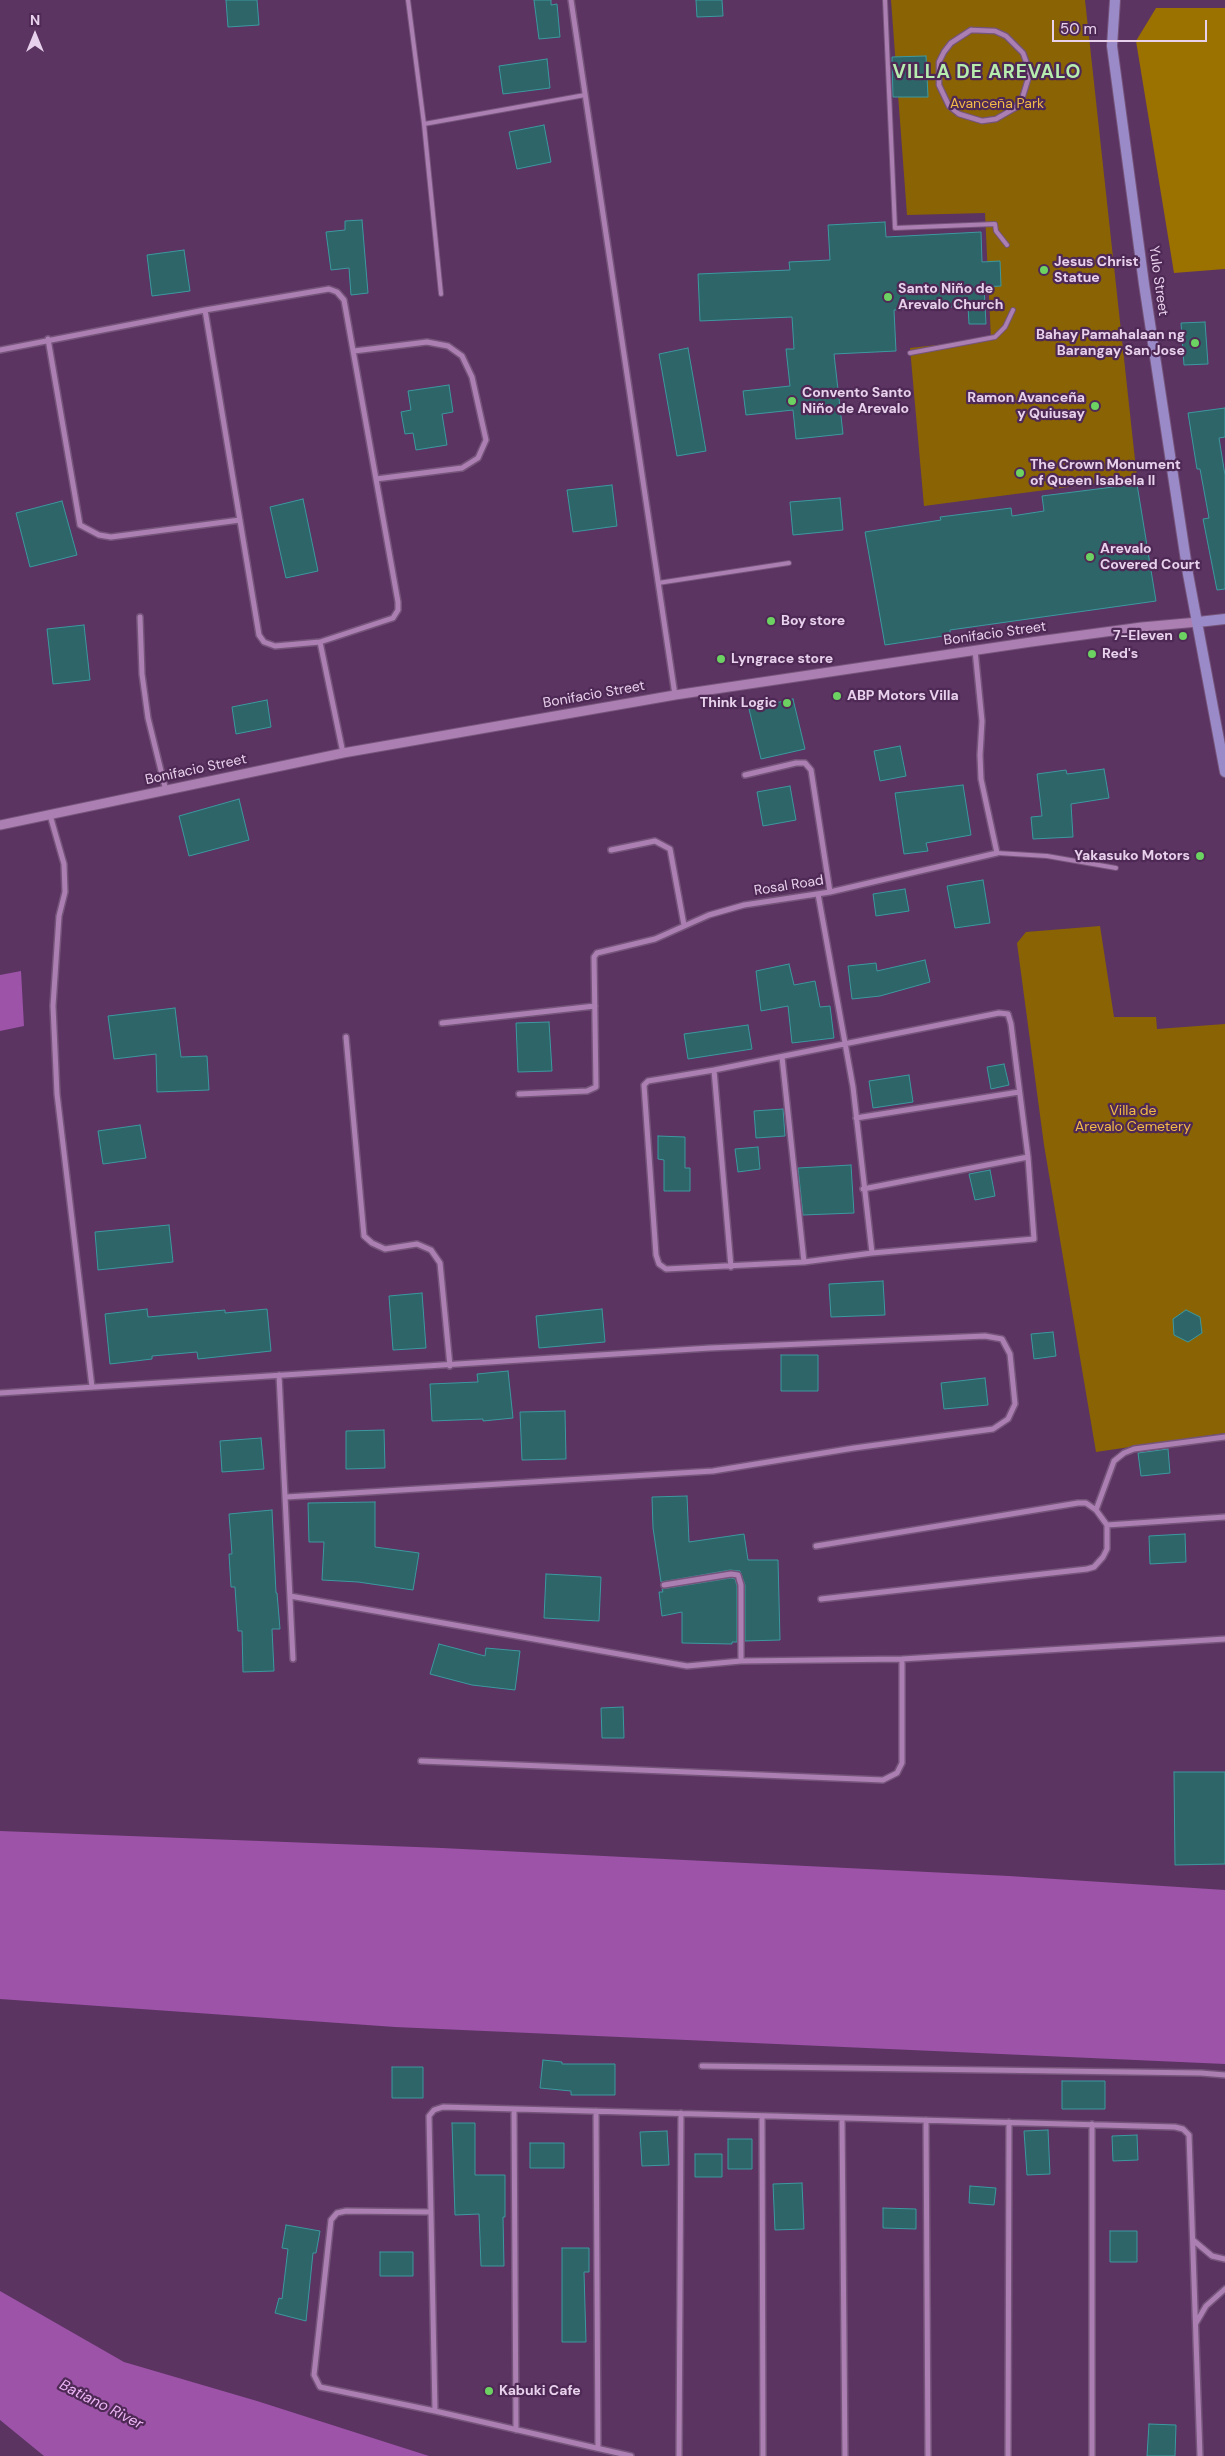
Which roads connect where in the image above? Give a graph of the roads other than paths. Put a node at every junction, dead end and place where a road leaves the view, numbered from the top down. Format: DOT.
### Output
graph roads {
  1 [pos="408,0"];
  2 [pos="571,0"];
  3 [pos="885,0"];
  4 [pos="1116,0"];
  5 [pos="585,95"];
  6 [pos="942,96"];
  7 [pos="424,124"];
  8 [pos="1008,245"];
  9 [pos="441,294"];
  10 [pos="205,310"];
  11 [pos="1013,310"];
  12 [pos="48,339"];
  13 [pos="0,350"];
  14 [pos="354,351"];
  15 [pos="910,353"];
  16 [pos="376,479"];
  17 [pos="240,520"];
  18 [pos="789,563"];
  19 [pos="657,584"];
  20 [pos="140,617"];
  21 [pos="1225,619"];
  22 [pos="1198,622"];
  23 [pos="320,642"];
  24 [pos="975,650"];
  25 [pos="675,695"];
  26 [pos="343,753"];
  27 [pos="1225,772"];
  28 [pos="745,775"];
  29 [pos="166,791"];
  30 [pos="50,815"];
  31 [pos="0,825"];
  32 [pos="611,850"];
  33 [pos="997,853"];
  34 [pos="1116,868"];
  35 [pos="830,892"];
  36 [pos="818,894"];
  37 [pos="684,925"];
  38 [pos="595,1006"];
  39 [pos="442,1023"];
  40 [pos="346,1037"];
  41 [pos="846,1044"];
  42 [pos="782,1057"];
  43 [pos="714,1070"];
  44 [pos="1019,1092"];
  45 [pos="518,1094"];
  46 [pos="856,1118"];
  47 [pos="1028,1157"];
  48 [pos="863,1189"];
  49 [pos="872,1253"];
  50 [pos="804,1262"];
  51 [pos="731,1267"];
  52 [pos="450,1366"];
  53 [pos="280,1375"];
  54 [pos="92,1387"];
  55 [pos="0,1393"];
  56 [pos="1225,1437"];
  57 [pos="286,1497"];
  58 [pos="1096,1510"];
  59 [pos="1225,1517"];
  60 [pos="1107,1525"];
  61 [pos="816,1546"];
  62 [pos="664,1585"];
  63 [pos="290,1596"];
  64 [pos="821,1599"];
  65 [pos="1225,1639"];
  66 [pos="293,1659"];
  67 [pos="902,1659"];
  68 [pos="741,1661"];
  69 [pos="421,1761"];
  70 [pos="702,2066"];
  71 [pos="1225,2075"];
  72 [pos="514,2109"];
  73 [pos="596,2111"];
  74 [pos="681,2113"];
  75 [pos="762,2116"];
  76 [pos="842,2118"];
  77 [pos="926,2120"];
  78 [pos="1009,2122"];
  79 [pos="1092,2124"];
  80 [pos="431,2212"];
  81 [pos="1193,2240"];
  82 [pos="1225,2259"];
  83 [pos="1225,2289"];
  84 [pos="1196,2323"];
  85 [pos="434,2411"];
  86 [pos="516,2430"];
  87 [pos="598,2448"];
  88 [pos="631,2456"];
  89 [pos="679,2456"];
  90 [pos="763,2456"];
  91 [pos="845,2456"];
  92 [pos="928,2456"];
  93 [pos="1008,2456"];
  94 [pos="1092,2456"];
  95 [pos="1200,2456"];
  1 -- 7 [label="lane"];
  2 -- 5 [label="street"];
  3 -- 8 [label="lane"];
  4 -- 22 [label="main road, Yulo Street"];
  5 -- 7 [label="lane"];
  5 -- 19 [label="street"];
  6 -- 6 [label="street"];
  7 -- 9 [label="lane"];
  10 -- 12 [label="street"];
  10 -- 14 [label="street"];
  10 -- 17 [label="street"];
  11 -- 15 [label="lane"];
  12 -- 13 [label="street"];
  12 -- 17 [label="street"];
  14 -- 16 [label="street"];
  14 -- 16 [label="street"];
  16 -- 23 [label="street"];
  17 -- 23 [label="street"];
  18 -- 19 [label="lane"];
  19 -- 25 [label="street"];
  20 -- 29 [label="street"];
  21 -- 22 [label="main road"];
  22 -- 24 [label="street, Bonifacio Street"];
  22 -- 27 [label="main road, Yulo Street"];
  23 -- 26 [label="street"];
  24 -- 25 [label="street, Bonifacio Street"];
  24 -- 33 [label="street"];
  25 -- 26 [label="street, Bonifacio Street"];
  26 -- 29 [label="street, Bonifacio Street"];
  28 -- 35 [label="street"];
  29 -- 30 [label="street, Bonifacio Street"];
  30 -- 31 [label="street, Bonifacio Street"];
  30 -- 54 [label="street"];
  32 -- 37 [label="street"];
  33 -- 34 [label="lane"];
  33 -- 35 [label="street, Rosal Road"];
  35 -- 36 [label="street, Rosal Road"];
  36 -- 37 [label="street, Rosal Road"];
  36 -- 41 [label="street"];
  37 -- 38 [label="street, Rosal Road"];
  38 -- 39 [label="street"];
  38 -- 45 [label="street, Rosal Road"];
  40 -- 52 [label="street"];
  41 -- 42 [label="street"];
  41 -- 44 [label="street"];
  41 -- 46 [label="street"];
  42 -- 43 [label="street"];
  42 -- 50 [label="street"];
  43 -- 51 [label="street"];
  43 -- 51 [label="street"];
  44 -- 46 [label="street"];
  44 -- 47 [label="street"];
  46 -- 48 [label="street"];
  47 -- 48 [label="street"];
  47 -- 49 [label="street"];
  48 -- 49 [label="street"];
  49 -- 50 [label="street"];
  50 -- 51 [label="street"];
  52 -- 53 [label="street"];
  52 -- 57 [label="street"];
  53 -- 54 [label="street"];
  53 -- 57 [label="street"];
  54 -- 55 [label="street"];
  56 -- 58 [label="street"];
  57 -- 63 [label="street"];
  58 -- 60 [label="street"];
  58 -- 61 [label="street"];
  59 -- 60 [label="street"];
  60 -- 64 [label="street"];
  62 -- 68 [label="street"];
  63 -- 66 [label="street"];
  63 -- 68 [label="street"];
  65 -- 67 [label="street"];
  67 -- 68 [label="street"];
  67 -- 69 [label="street"];
  70 -- 71 [label="street"];
  72 -- 73 [label="street"];
  72 -- 80 [label="street"];
  72 -- 86 [label="street"];
  73 -- 74 [label="street"];
  73 -- 87 [label="street"];
  74 -- 75 [label="street"];
  74 -- 89 [label="street"];
  75 -- 76 [label="street"];
  75 -- 90 [label="street"];
  76 -- 77 [label="street"];
  76 -- 91 [label="street"];
  77 -- 78 [label="street"];
  77 -- 92 [label="street"];
  78 -- 79 [label="street"];
  78 -- 93 [label="street"];
  79 -- 81 [label="street"];
  79 -- 94 [label="street"];
  80 -- 85 [label="street"];
  80 -- 85 [label="street"];
  81 -- 82 [label="street"];
  81 -- 84 [label="street"];
  83 -- 84 [label="street"];
  84 -- 95 [label="street"];
  85 -- 86 [label="street"];
  86 -- 87 [label="street"];
  87 -- 88 [label="street"];
}
